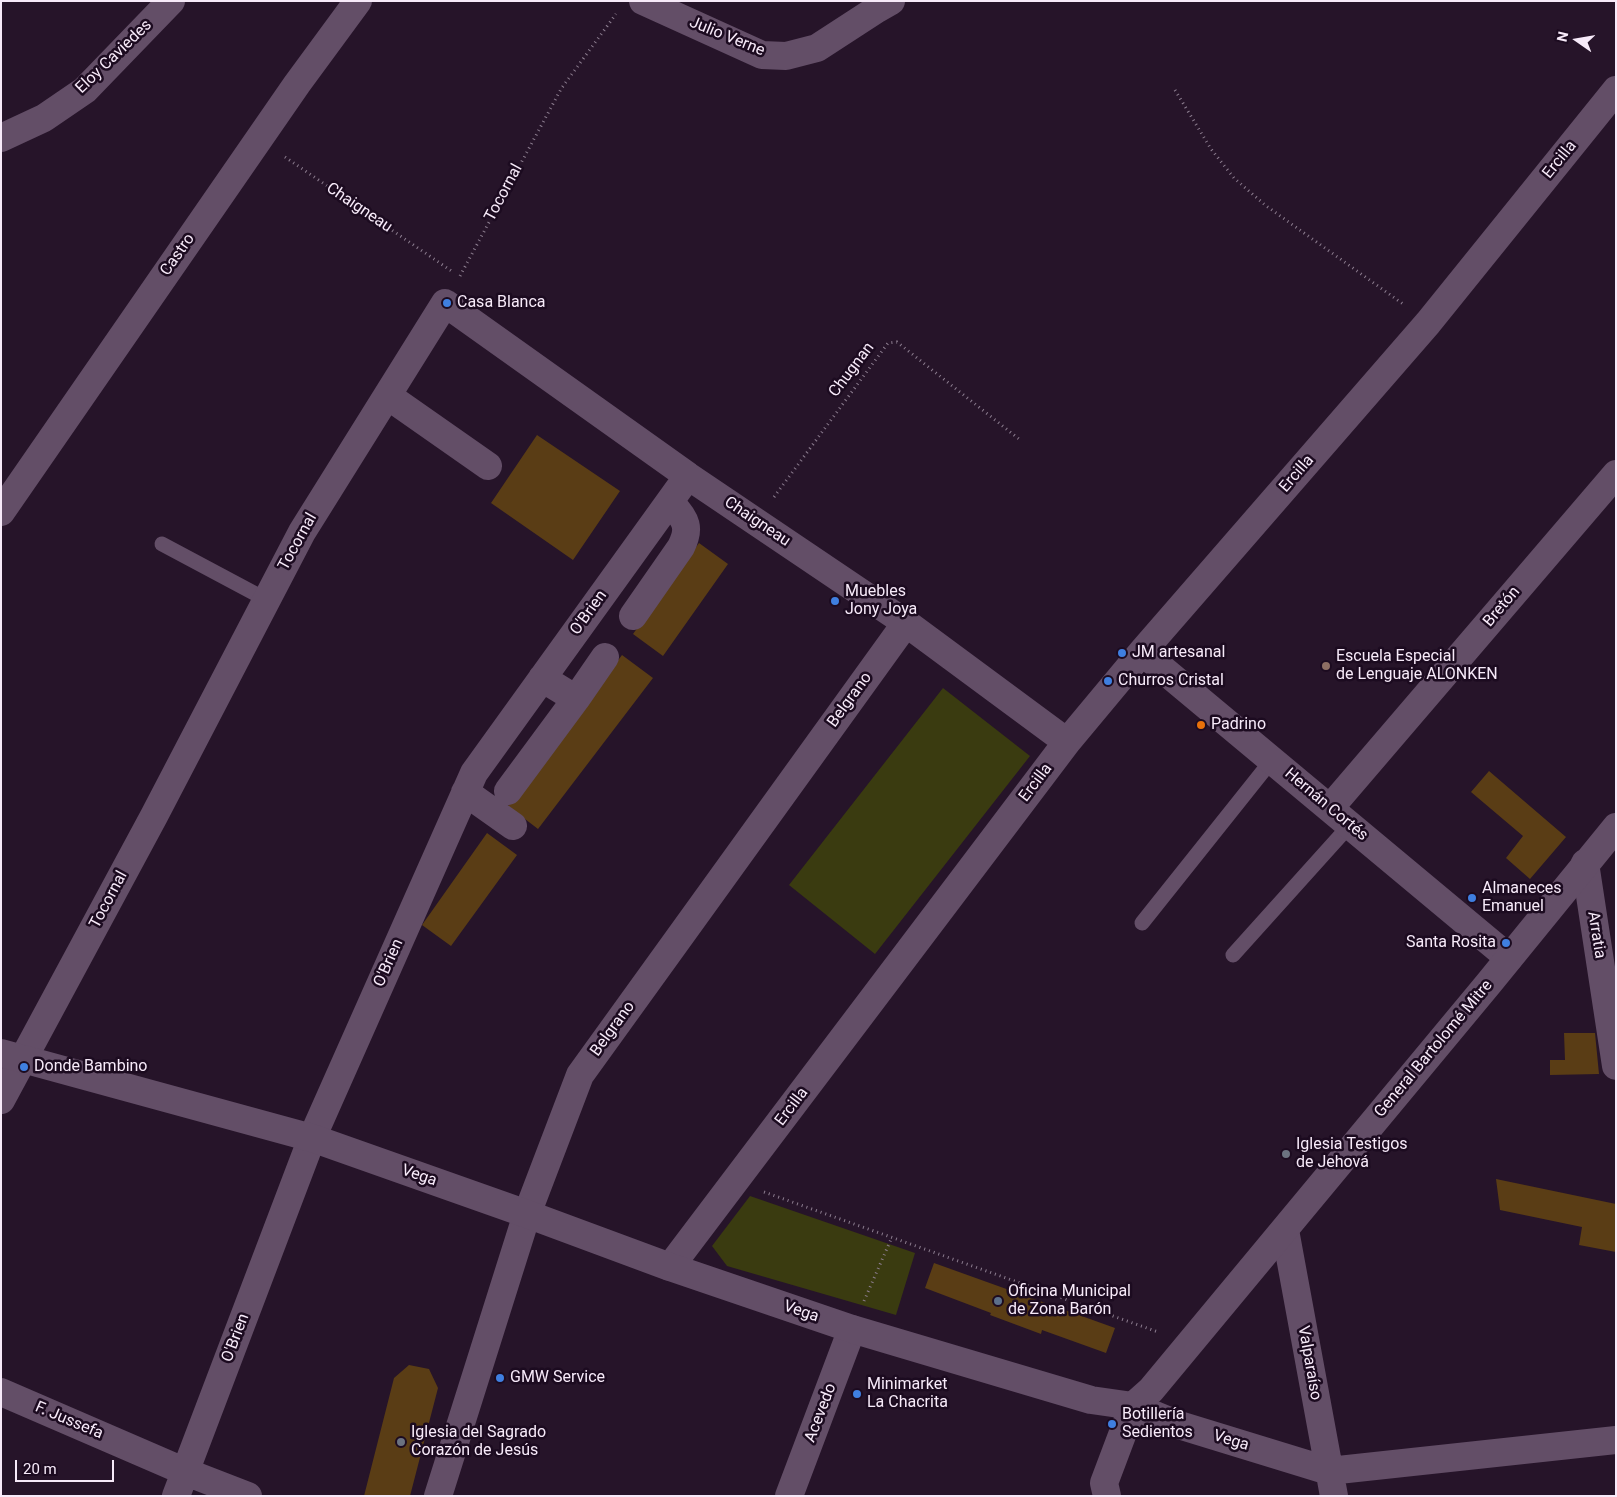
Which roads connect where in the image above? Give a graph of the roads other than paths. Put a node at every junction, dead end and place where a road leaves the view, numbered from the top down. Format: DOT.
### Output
graph roads {
  1 [pos="171,1"];
  2 [pos="358,1"];
  3 [pos="891,1"];
  4 [pos="631,5"];
  5 [pos="1616,90"];
  6 [pos="1,138"];
  7 [pos="446,304"];
  8 [pos="388,396"];
  9 [pos="488,466"];
  10 [pos="1616,474"];
  11 [pos="688,476"];
  12 [pos="670,501"];
  13 [pos="1,512"];
  14 [pos="162,544"];
  15 [pos="267,600"];
  16 [pos="634,616"];
  17 [pos="906,623"];
  18 [pos="1142,652"];
  19 [pos="605,656"];
  20 [pos="542,678"];
  21 [pos="576,699"];
  22 [pos="1067,742"];
  23 [pos="1272,760"];
  24 [pos="508,791"];
  25 [pos="465,792"];
  26 [pos="1340,817"];
  27 [pos="513,826"];
  28 [pos="1616,827"];
  29 [pos="1585,863"];
  30 [pos="1142,923"];
  31 [pos="1233,955"];
  32 [pos="1509,958"];
  33 [pos="12,1056"];
  34 [pos="1616,1066"];
  35 [pos="1,1100"];
  36 [pos="312,1138"];
  37 [pos="528,1214"];
  38 [pos="1285,1230"];
  39 [pos="670,1267"];
  40 [pos="852,1329"];
  41 [pos="1,1392"];
  42 [pos="1133,1406"];
  43 [pos="1616,1440"];
  44 [pos="1331,1483"];
  45 [pos="181,1484"];
  46 [pos="1102,1492"];
  47 [pos="248,1496"];
  48 [pos="438,1496"];
  49 [pos="789,1496"];
  1 -- 6 [label="street, Eloy Caviedes"];
  2 -- 13 [label="street, Castro"];
  3 -- 4 [label="street, Julio Verne"];
  5 -- 18 [label="street, Ercilla"];
  7 -- 8 [label="street, Tocornal"];
  7 -- 11 [label="street, Chaigneau"];
  8 -- 9 [label="street"];
  8 -- 15 [label="street, Tocornal"];
  10 -- 26 [label="street, Bretón"];
  11 -- 12 [label="street, O'Brien"];
  11 -- 17 [label="street, Chaigneau"];
  12 -- 16 [label="street"];
  12 -- 20 [label="street, O'Brien"];
  14 -- 15 [label="lane"];
  15 -- 33 [label="street, Tocornal"];
  17 -- 22 [label="street, Chaigneau"];
  17 -- 37 [label="street, Belgrano"];
  18 -- 22 [label="street, Ercilla"];
  18 -- 23 [label="street, Hernán Cortés"];
  19 -- 21 [label="street"];
  20 -- 21 [label="street"];
  20 -- 25 [label="street, O'Brien"];
  21 -- 24 [label="street"];
  22 -- 39 [label="street, Ercilla"];
  23 -- 26 [label="street, Hernán Cortés"];
  23 -- 30 [label="lane"];
  25 -- 27 [label="street"];
  25 -- 36 [label="street, O'Brien"];
  26 -- 31 [label="lane"];
  26 -- 32 [label="street, Hernán Cortés"];
  28 -- 29 [label="street, General Bartolomé Mitre"];
  29 -- 32 [label="street, General Bartolomé Mitre"];
  29 -- 34 [label="street, Arratia"];
  32 -- 38 [label="street, General Bartolomé Mitre"];
  33 -- 35 [label="street, Tocornal"];
  33 -- 36 [label="street, Vega"];
  36 -- 37 [label="street, Vega"];
  36 -- 45 [label="street, O'Brien"];
  37 -- 39 [label="street, Vega"];
  37 -- 48 [label="street, Belgrano"];
  38 -- 42 [label="street, General Bartolomé Mitre"];
  38 -- 44 [label="street, Valparaíso"];
  39 -- 40 [label="street, Vega"];
  40 -- 42 [label="street, Vega"];
  40 -- 49 [label="street, Acevedo"];
  41 -- 45 [label="street, F. Jussefa"];
  42 -- 44 [label="street, Vega"];
  42 -- 46 [label="street"];
  43 -- 44 [label="street, Vega"];
  45 -- 47 [label="street, F. Jussefa"];
}
